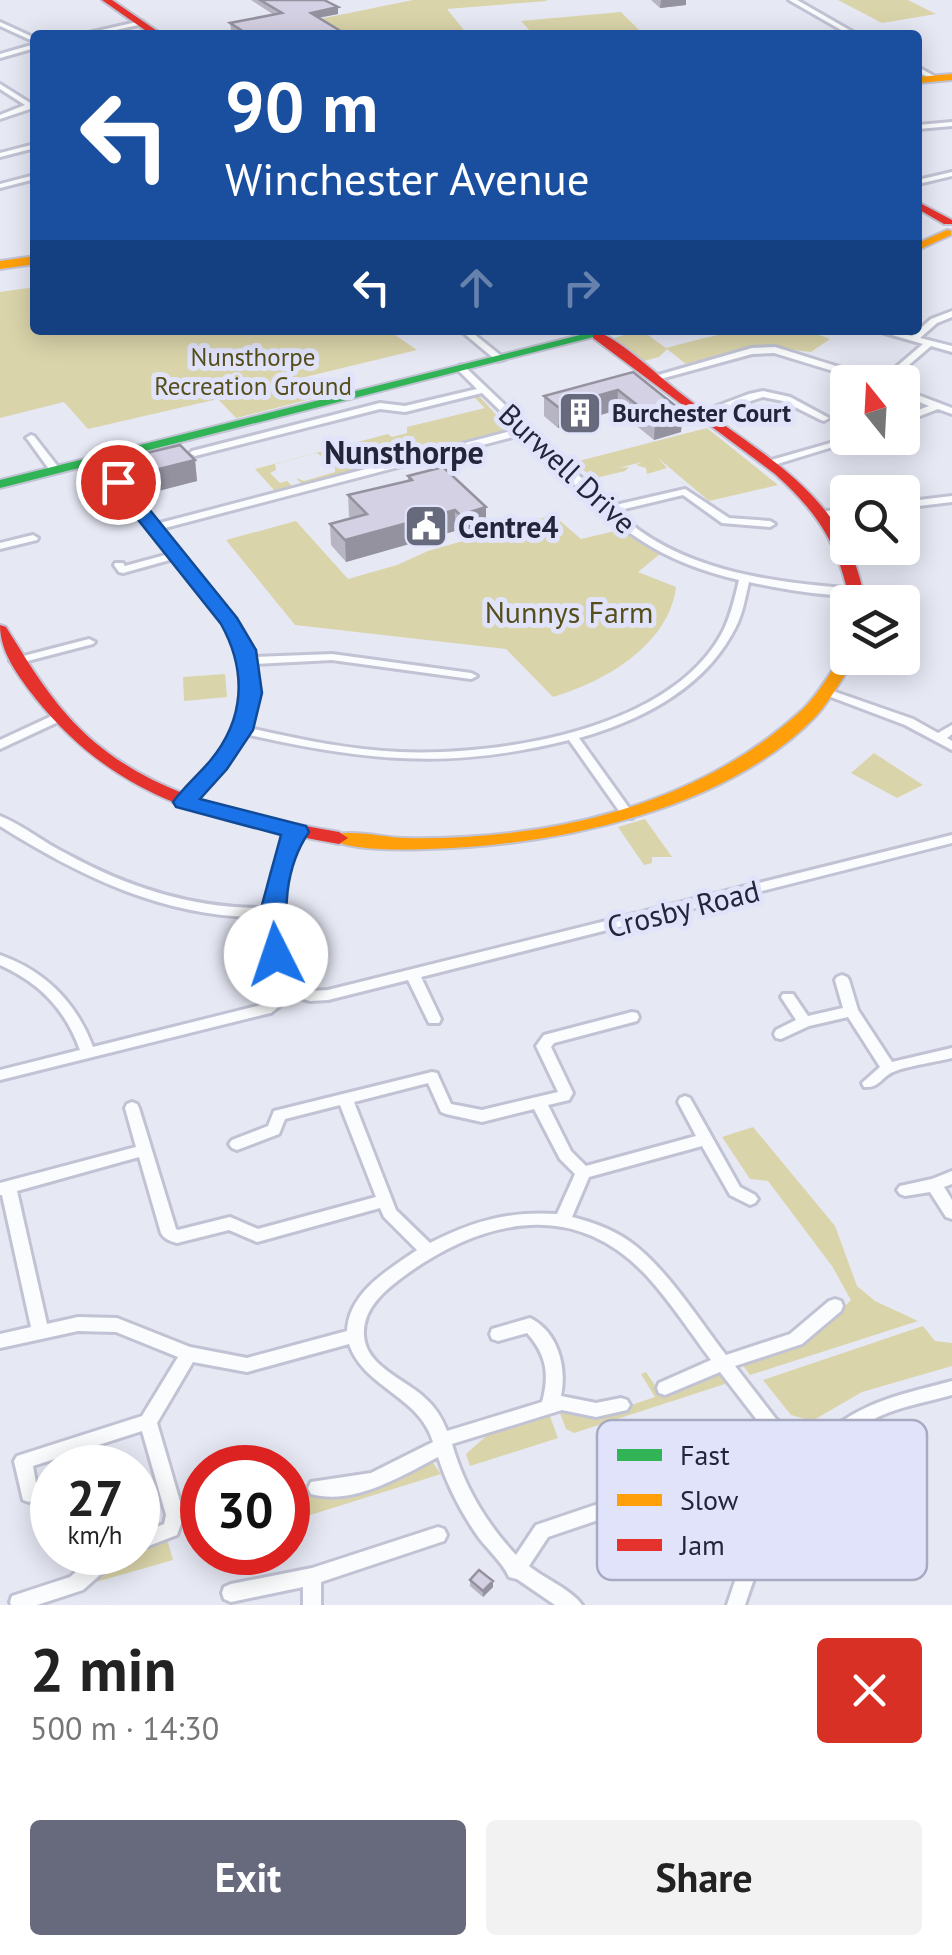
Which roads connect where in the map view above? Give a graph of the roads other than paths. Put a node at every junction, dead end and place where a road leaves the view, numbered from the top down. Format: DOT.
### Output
graph roads {
  1 [pos="106,0"];
  2 [pos="792,0"];
  3 [pos="0,24"];
  4 [pos="141,24"];
  5 [pos="109,30"];
  6 [pos="150,30"];
  7 [pos="847,30"];
  8 [pos="30,40"];
  9 [pos="30,45"];
  10 [pos="0,56"];
  11 [pos="16,83"];
  12 [pos="2,87"];
  13 [pos="30,106"];
  14 [pos="30,108"];
  15 [pos="0,117"];
  16 [pos="952,124"];
  17 [pos="922,127"];
  18 [pos="30,147"];
  19 [pos="0,155"];
  20 [pos="952,174"];
  21 [pos="30,178"];
  22 [pos="922,181"];
  23 [pos="0,186"];
  24 [pos="922,208"];
  25 [pos="950,228"];
  26 [pos="922,245"];
  27 [pos="30,261"];
  28 [pos="0,265"];
  29 [pos="952,314"];
  30 [pos="922,332"];
  31 [pos="470,335"];
  32 [pos="594,335"];
  33 [pos="609,335"];
  34 [pos="896,335"];
  35 [pos="919,335"];
  36 [pos="913,340"];
  37 [pos="928,344"];
  38 [pos="952,349"];
  39 [pos="500,359"];
  40 [pos="901,365"];
  41 [pos="830,367"];
  42 [pos="462,368"];
  43 [pos="653,378"];
  44 [pos="483,390"];
  45 [pos="365,392"];
  46 [pos="920,398"];
  47 [pos="939,405"];
  48 [pos="380,406"];
  49 [pos="952,411"];
  50 [pos="920,413"];
  51 [pos="701,414"];
  52 [pos="824,418"];
  53 [pos="528,430"];
  54 [pos="31,438"];
  55 [pos="212,440"];
  56 [pos="830,446"];
  57 [pos="195,453"];
  58 [pos="100,459"];
  59 [pos="771,462"];
  60 [pos="55,470"];
  61 [pos="0,484"];
  62 [pos="952,499"];
  63 [pos="920,503"];
  64 [pos="608,510"];
  65 [pos="826,514"];
  66 [pos="830,514"];
  67 [pos="770,524"];
  68 [pos="154,528"];
  69 [pos="32,538"];
  70 [pos="0,546"];
  71 [pos="176,556"];
  72 [pos="123,570"];
  73 [pos="745,578"];
  74 [pos="856,585"];
  75 [pos="830,593"];
  76 [pos="0,630"];
  77 [pos="89,642"];
  78 [pos="248,660"];
  79 [pos="16,662"];
  80 [pos="838,675"];
  81 [pos="471,676"];
  82 [pos="827,692"];
  83 [pos="54,719"];
  84 [pos="952,729"];
  85 [pos="242,730"];
  86 [pos="572,736"];
  87 [pos="939,738"];
  88 [pos="0,745"];
  89 [pos="952,746"];
  90 [pos="184,802"];
  91 [pos="628,814"];
  92 [pos="0,820"];
  93 [pos="298,832"];
  94 [pos="952,838"];
  95 [pos="272,912"];
  96 [pos="0,960"];
  97 [pos="413,975"];
  98 [pos="842,980"];
  99 [pos="290,990"];
  100 [pos="788,997"];
  101 [pos="851,1011"];
  102 [pos="632,1018"];
  103 [pos="434,1019"];
  104 [pos="805,1022"];
  105 [pos="782,1034"];
  106 [pos="88,1053"];
  107 [pos="952,1053"];
  108 [pos="888,1068"];
  109 [pos="0,1075"];
  110 [pos="868,1084"];
  111 [pos="346,1098"];
  112 [pos="685,1102"];
  113 [pos="539,1103"];
  114 [pos="132,1108"];
  115 [pos="706,1139"];
  116 [pos="237,1144"];
  117 [pos="145,1150"];
  118 [pos="583,1173"];
  119 [pos="952,1176"];
  120 [pos="934,1185"];
  121 [pos="4,1188"];
  122 [pos="905,1190"];
  123 [pos="750,1200"];
  124 [pos="385,1201"];
  125 [pos="952,1213"];
  126 [pos="562,1221"];
  127 [pos="428,1250"];
  128 [pos="835,1306"];
  129 [pos="40,1330"];
  130 [pos="498,1334"];
  131 [pos="354,1336"];
  132 [pos="0,1342"];
  133 [pos="189,1354"];
  134 [pos="722,1364"];
  135 [pos="665,1388"];
  136 [pos="952,1388"];
  137 [pos="621,1405"];
  138 [pos="549,1407"];
  139 [pos="767,1420"];
  140 [pos="861,1420"];
  141 [pos="148,1422"];
  142 [pos="442,1442"];
  143 [pos="75,1445"];
  144 [pos="30,1459"];
  145 [pos="316,1488"];
  146 [pos="30,1494"];
  147 [pos="597,1512"];
  148 [pos="180,1513"];
  149 [pos="174,1515"];
  150 [pos="160,1533"];
  151 [pos="438,1534"];
  152 [pos="516,1571"];
  153 [pos="86,1575"];
  154 [pos="312,1578"];
  155 [pos="745,1580"];
  156 [pos="231,1593"];
  157 [pos="18,1602"];
  158 [pos="312,1605"];
  159 [pos="573,1605"];
  160 [pos="736,1605"];
  1 -- 4 [label="main road"];
  2 -- 7 [label="street"];
  3 -- 8 [label="street"];
  4 -- 5 [label="street"];
  4 -- 6 [label="main road"];
  9 -- 10 [label="street"];
  11 -- 12 [label="street"];
  12 -- 13 [label="street"];
  14 -- 15 [label="street"];
  16 -- 17 [label="street"];
  18 -- 19 [label="street"];
  20 -- 22 [label="street"];
  21 -- 23 [label="street"];
  24 -- 25 [label="main road"];
  25 -- 26 [label="main road"];
  27 -- 28 [label="main road"];
  29 -- 30 [label="street"];
  31 -- 39 [label="street"];
  32 -- 39 [label="main road"];
  33 -- 43 [label="main road"];
  34 -- 36 [label="street"];
  35 -- 36 [label="street"];
  36 -- 37 [label="street"];
  37 -- 38 [label="street"];
  37 -- 40 [label="street"];
  39 -- 42 [label="main road"];
  41 -- 43 [label="street"];
  42 -- 44 [label="street, Burwell Drive"];
  42 -- 45 [label="main road"];
  43 -- 51 [label="main road"];
  44 -- 48 [label="street"];
  44 -- 53 [label="street, Burwell Drive"];
  45 -- 48 [label="street"];
  45 -- 55 [label="main road"];
  46 -- 47 [label="street"];
  47 -- 49 [label="street"];
  47 -- 50 [label="street"];
  48 -- 55 [label="street"];
  51 -- 52 [label="street"];
  51 -- 59 [label="main road"];
  53 -- 64 [label="street, Burwell Drive"];
  53 -- 68 [label="street"];
  54 -- 60 [label="street"];
  55 -- 57 [label="street"];
  55 -- 58 [label="main road"];
  56 -- 59 [label="street"];
  58 -- 60 [label="main road"];
  58 -- 68 [label="street"];
  59 -- 65 [label="main road"];
  60 -- 61 [label="main road"];
  62 -- 63 [label="street"];
  64 -- 67 [label="street"];
  64 -- 73 [label="street, Burwell Drive"];
  65 -- 66 [label="street"];
  65 -- 74 [label="main road"];
  68 -- 71 [label="street"];
  69 -- 70 [label="street"];
  71 -- 72 [label="street"];
  71 -- 78 [label="street"];
  73 -- 75 [label="street, Burwell Drive"];
  73 -- 86 [label="street"];
  76 -- 79 [label="main road"];
  77 -- 79 [label="street"];
  78 -- 81 [label="street"];
  78 -- 85 [label="street"];
  79 -- 83 [label="main road"];
  80 -- 82 [label="main road"];
  82 -- 87 [label="street"];
  82 -- 91 [label="main road"];
  83 -- 88 [label="street"];
  83 -- 90 [label="main road"];
  84 -- 87 [label="street"];
  85 -- 86 [label="street"];
  85 -- 90 [label="street"];
  86 -- 91 [label="street"];
  87 -- 89 [label="street"];
  90 -- 93 [label="main road"];
  91 -- 93 [label="main road"];
  92 -- 95 [label="street"];
  93 -- 95 [label="street"];
  94 -- 97 [label="street, Crosby Road"];
  95 -- 99 [label="street"];
  96 -- 106 [label="street"];
  97 -- 99 [label="street, Crosby Road"];
  97 -- 103 [label="street"];
  98 -- 101 [label="street"];
  99 -- 106 [label="street, Crosby Road"];
  100 -- 104 [label="street"];
  101 -- 104 [label="street"];
  101 -- 108 [label="street"];
  102 -- 113 [label="street"];
  104 -- 105 [label="street"];
  106 -- 109 [label="street, Crosby Road"];
  107 -- 108 [label="street"];
  108 -- 110 [label="street"];
  111 -- 113 [label="street"];
  111 -- 116 [label="street"];
  111 -- 124 [label="street"];
  112 -- 115 [label="street"];
  113 -- 118 [label="street"];
  114 -- 117 [label="street"];
  115 -- 118 [label="street"];
  115 -- 123 [label="street"];
  117 -- 121 [label="street"];
  117 -- 124 [label="street"];
  118 -- 126 [label="street"];
  119 -- 120 [label="street"];
  120 -- 122 [label="street"];
  120 -- 125 [label="street"];
  121 -- 129 [label="street"];
  124 -- 127 [label="street"];
  126 -- 127 [label="street"];
  126 -- 134 [label="street"];
  127 -- 131 [label="street"];
  128 -- 134 [label="street"];
  129 -- 132 [label="street"];
  129 -- 133 [label="street"];
  130 -- 138 [label="street"];
  131 -- 133 [label="street"];
  131 -- 142 [label="street"];
  133 -- 141 [label="street"];
  134 -- 135 [label="street"];
  134 -- 139 [label="street"];
  136 -- 140 [label="street"];
  137 -- 138 [label="street"];
  138 -- 142 [label="street"];
  141 -- 143 [label="street"];
  141 -- 149 [label="street"];
  142 -- 145 [label="street"];
  142 -- 152 [label="street"];
  144 -- 146 [label="street"];
  147 -- 152 [label="street"];
  148 -- 149 [label="street"];
  149 -- 150 [label="street"];
  151 -- 154 [label="street"];
  152 -- 159 [label="street"];
  153 -- 157 [label="street"];
  154 -- 156 [label="street"];
  154 -- 158 [label="street"];
  155 -- 160 [label="street"];
}
